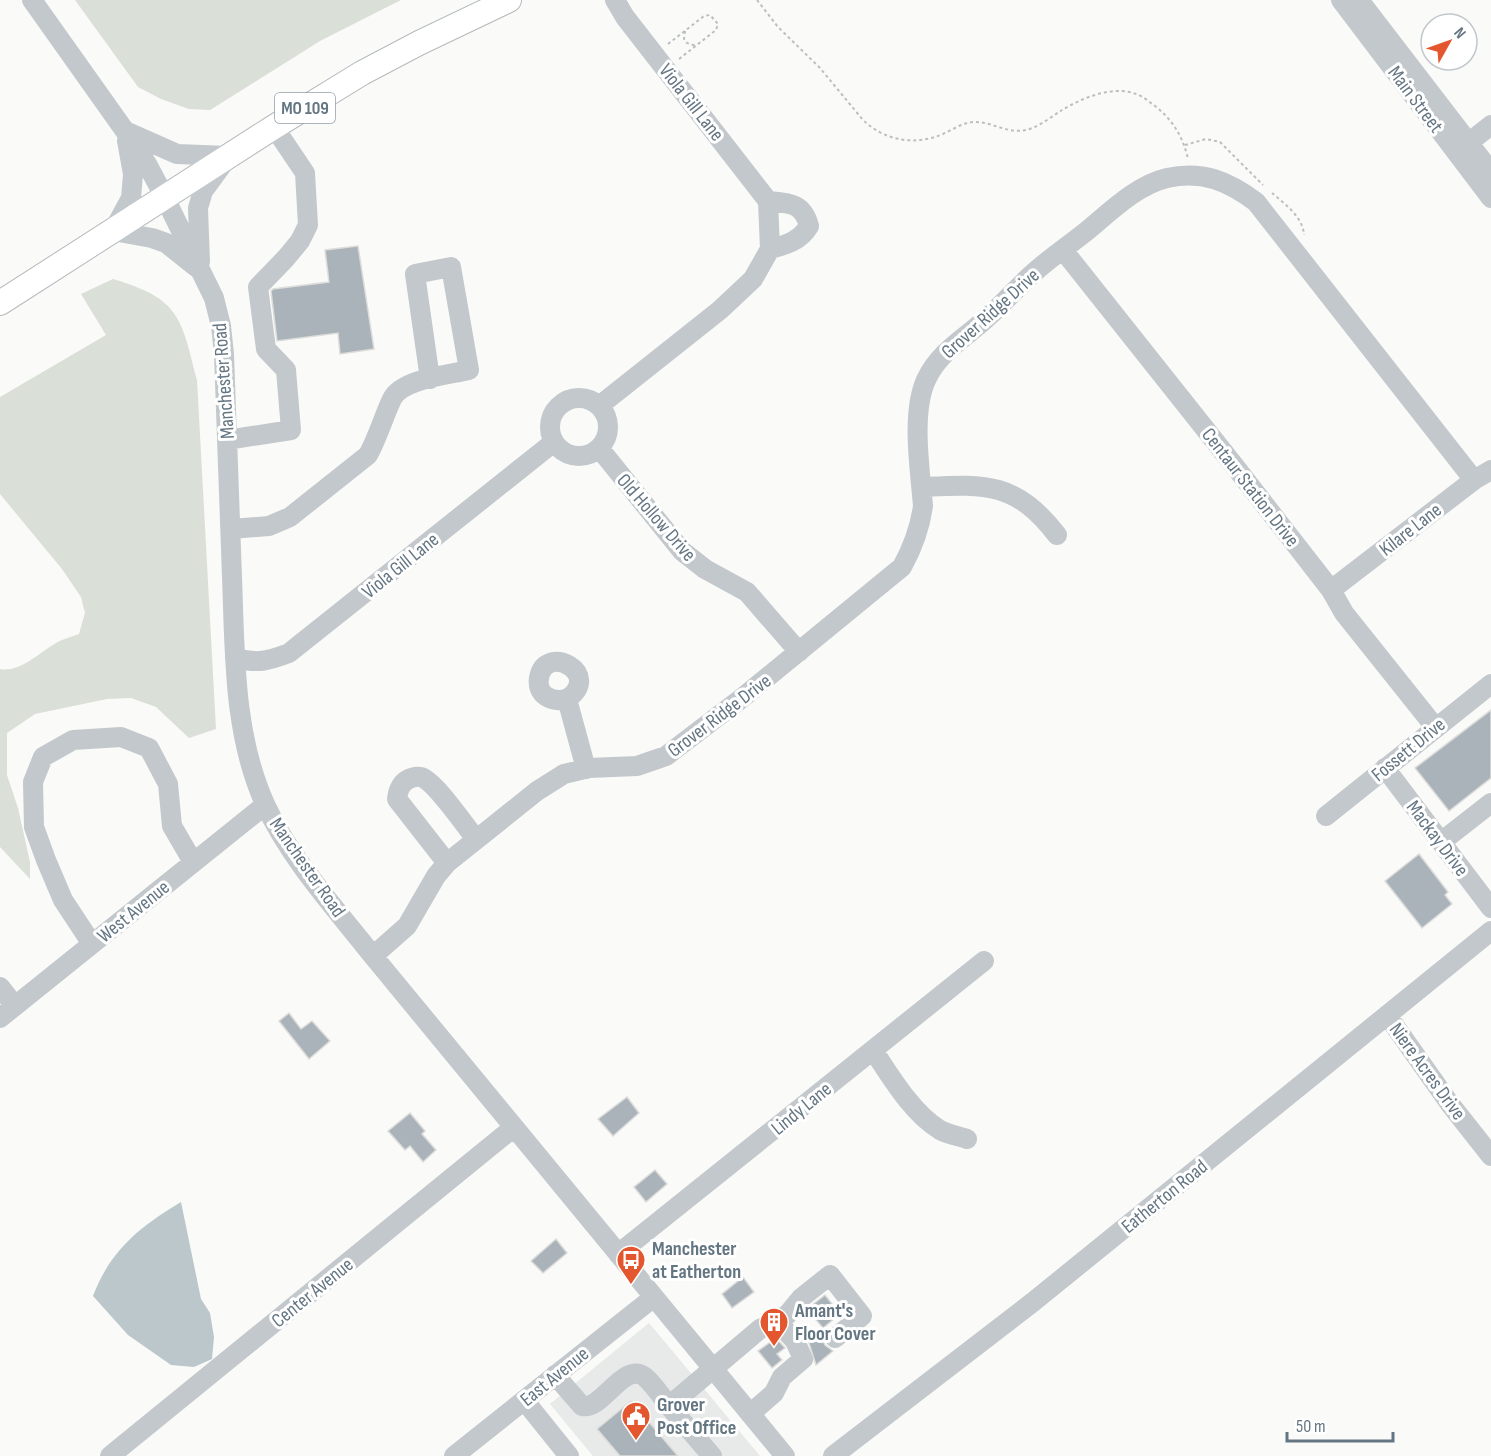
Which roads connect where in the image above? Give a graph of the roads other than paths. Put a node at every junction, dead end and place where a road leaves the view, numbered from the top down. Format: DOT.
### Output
graph roads {
  1 [pos="32,0"];
  2 [pos="509,0"];
  3 [pos="1341,0"];
  4 [pos="1359,0"];
  5 [pos="617,1"];
  6 [pos="1491,125"];
  7 [pos="273,127"];
  8 [pos="125,131"];
  9 [pos="1462,147"];
  10 [pos="228,156"];
  11 [pos="1491,172"];
  12 [pos="164,196"];
  13 [pos="1491,198"];
  14 [pos="768,201"];
  15 [pos="112,231"];
  16 [pos="770,249"];
  17 [pos="1063,250"];
  18 [pos="201,271"];
  19 [pos="0,303"];
  20 [pos="430,379"];
  21 [pos="600,406"];
  22 [pos="227,441"];
  23 [pos="554,441"];
  24 [pos="599,448"];
  25 [pos="1491,470"];
  26 [pos="1474,480"];
  27 [pos="922,487"];
  28 [pos="231,529"];
  29 [pos="1057,535"];
  30 [pos="1331,590"];
  31 [pos="799,652"];
  32 [pos="235,658"];
  33 [pos="1491,684"];
  34 [pos="567,699"];
  35 [pos="1435,727"];
  36 [pos="1385,768"];
  37 [pos="586,769"];
  38 [pos="1491,803"];
  39 [pos="266,805"];
  40 [pos="1326,816"];
  41 [pos="477,839"];
  42 [pos="1441,842"];
  43 [pos="193,862"];
  44 [pos="447,863"];
  45 [pos="1491,908"];
  46 [pos="1491,930"];
  47 [pos="92,944"];
  48 [pos="373,956"];
  49 [pos="984,961"];
  50 [pos="0,987"];
  51 [pos="8,1012"];
  52 [pos="1387,1015"];
  53 [pos="873,1050"];
  54 [pos="513,1128"];
  55 [pos="967,1139"];
  56 [pos="1491,1156"];
  57 [pos="618,1254"];
  58 [pos="654,1297"];
  59 [pos="776,1320"];
  60 [pos="835,1338"];
  61 [pos="713,1369"];
  62 [pos="555,1375"];
  63 [pos="524,1400"];
  64 [pos="669,1406"];
  65 [pos="750,1414"];
  66 [pos="110,1456"];
  67 [pos="454,1456"];
  68 [pos="569,1456"];
  69 [pos="712,1456"];
  70 [pos="785,1456"];
  71 [pos="833,1456"];
  1 -- 8 [label="street, Manchester Road"];
  2 -- 7 [label="main road, MO 109"];
  3 -- 9 [label="street, Main Street"];
  4 -- 9 [label="street, Main Street"];
  5 -- 14 [label="street, Viola Gill Lane"];
  6 -- 9 [label="street"];
  7 -- 10 [label="main road, MO 109"];
  7 -- 22 [label="street"];
  8 -- 10 [label="street"];
  8 -- 12 [label="street, Manchester Road"];
  8 -- 15 [label="street"];
  9 -- 11 [label="street, Main Street"];
  9 -- 13 [label="street, Main Street"];
  10 -- 12 [label="main road, MO 109"];
  10 -- 18 [label="street"];
  12 -- 15 [label="main road, MO 109"];
  12 -- 18 [label="street, Manchester Road"];
  14 -- 16 [label="street"];
  14 -- 16 [label="street"];
  15 -- 18 [label="street"];
  15 -- 19 [label="main road, MO 109"];
  16 -- 21 [label="street"];
  17 -- 26 [label="street, Grover Ridge Drive"];
  17 -- 27 [label="street, Grover Ridge Drive"];
  17 -- 30 [label="street, Centaur Station Drive"];
  18 -- 22 [label="street, Manchester Road"];
  20 -- 20 [label="street"];
  20 -- 28 [label="street"];
  21 -- 23 [label="street"];
  21 -- 24 [label="street"];
  22 -- 28 [label="street, Manchester Road"];
  23 -- 24 [label="street"];
  23 -- 32 [label="street, Viola Gill Lane"];
  24 -- 31 [label="street, Old Hollow Drive"];
  25 -- 26 [label="street, Kilare Lane"];
  26 -- 30 [label="street, Kilare Lane"];
  27 -- 29 [label="street"];
  27 -- 31 [label="street, Grover Ridge Drive"];
  28 -- 32 [label="street, Manchester Road"];
  30 -- 35 [label="street, Centaur Station Drive"];
  31 -- 37 [label="street, Grover Ridge Drive"];
  32 -- 39 [label="street, Manchester Road"];
  33 -- 35 [label="street, Fossett Drive"];
  34 -- 37 [label="street"];
  35 -- 36 [label="street, Fossett Drive"];
  36 -- 40 [label="street, Fossett Drive"];
  36 -- 42 [label="street, Mackay Drive"];
  37 -- 41 [label="street, Grover Ridge Drive"];
  38 -- 42 [label="street"];
  39 -- 43 [label="street, West Avenue"];
  39 -- 48 [label="street, Manchester Road"];
  41 -- 44 [label="street, Grover Ridge Drive"];
  41 -- 44 [label="street"];
  42 -- 45 [label="street, Mackay Drive"];
  43 -- 47 [label="street, West Avenue"];
  43 -- 47 [label="street"];
  44 -- 48 [label="street, Grover Ridge Drive"];
  46 -- 52 [label="street, Eatherton Road"];
  47 -- 51 [label="street, West Avenue"];
  48 -- 54 [label="street, Manchester Road"];
  49 -- 53 [label="street, Lindy Lane"];
  50 -- 51 [label="street"];
  52 -- 56 [label="street, Niere Acres Drive"];
  52 -- 71 [label="street, Eatherton Road"];
  53 -- 55 [label="street"];
  53 -- 57 [label="street, Lindy Lane"];
  54 -- 57 [label="street, Manchester Road"];
  54 -- 66 [label="street, Center Avenue"];
  57 -- 58 [label="street, Manchester Road"];
  58 -- 61 [label="street, Manchester Road"];
  58 -- 62 [label="street, East Avenue"];
  59 -- 60 [label="street"];
  59 -- 61 [label="street"];
  59 -- 65 [label="street"];
  61 -- 64 [label="street"];
  61 -- 65 [label="street, Manchester Road"];
  62 -- 63 [label="street, East Avenue"];
  62 -- 64 [label="street"];
  63 -- 67 [label="street, East Avenue"];
  63 -- 68 [label="street"];
  64 -- 69 [label="street"];
  65 -- 70 [label="street, Manchester Road"];
}
